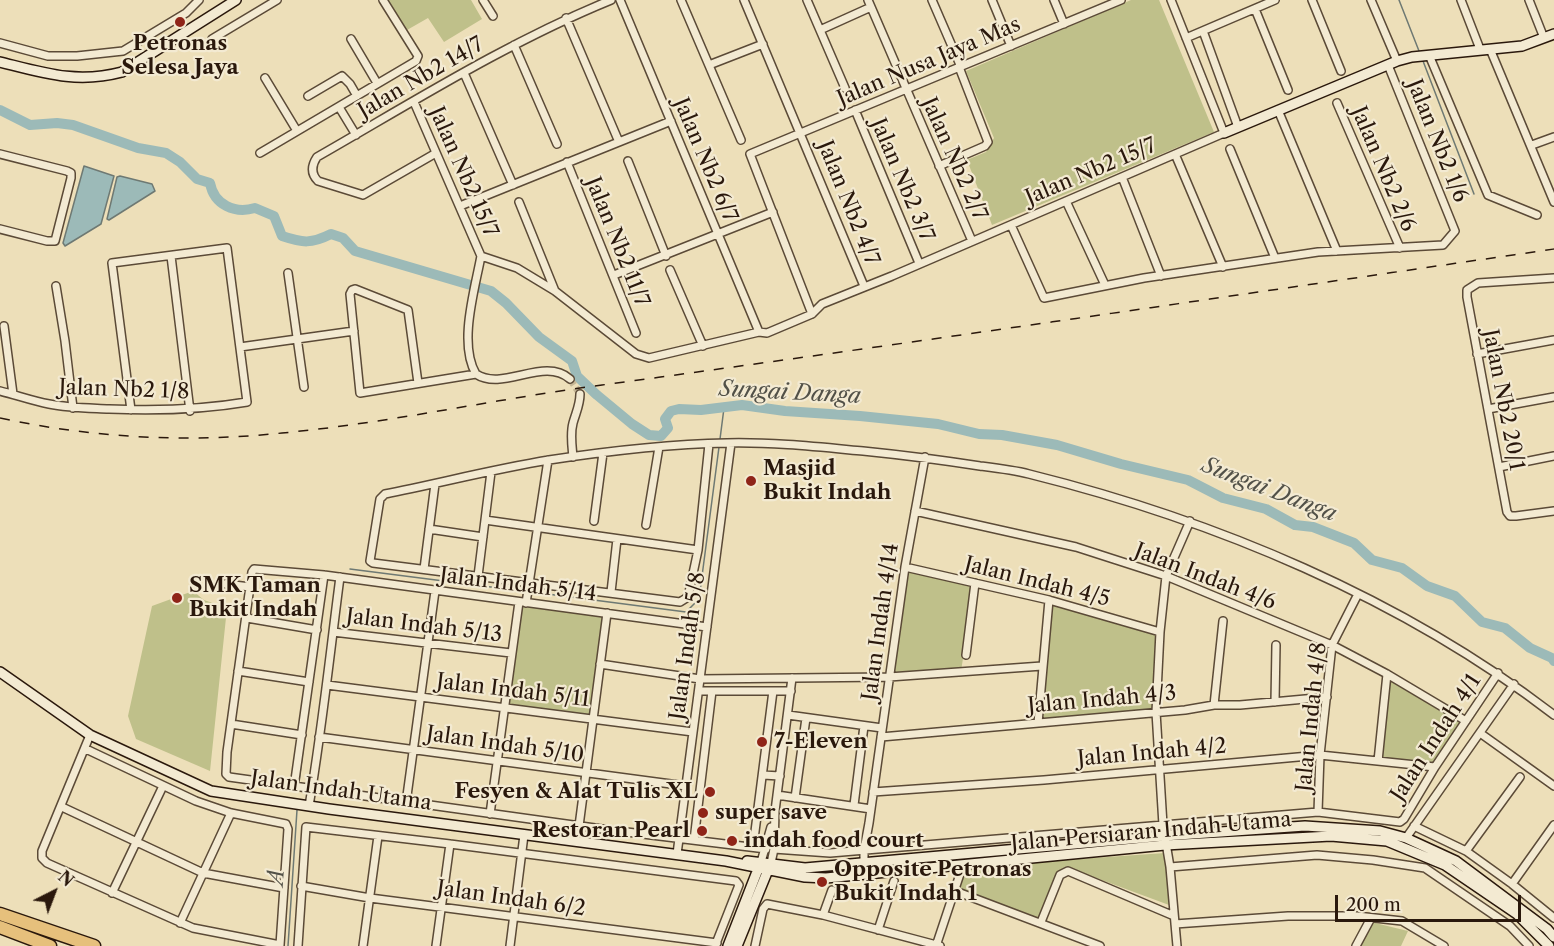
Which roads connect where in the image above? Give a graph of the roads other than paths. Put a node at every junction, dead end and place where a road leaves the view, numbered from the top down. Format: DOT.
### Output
graph roads {
  1 [pos="199,0"];
  2 [pos="236,0"];
  3 [pos="277,0"];
  4 [pos="383,0"];
  5 [pos="483,0"];
  6 [pos="611,0"];
  7 [pos="620,0"];
  8 [pos="681,0"];
  9 [pos="744,0"];
  10 [pos="807,0"];
  11 [pos="932,0"];
  12 [pos="992,0"];
  13 [pos="1054,0"];
  14 [pos="1121,0"];
  15 [pos="1171,0"];
  16 [pos="1275,0"];
  17 [pos="1312,0"];
  18 [pos="1371,0"];
  19 [pos="1461,0"];
  20 [pos="1529,0"];
  21 [pos="869,3"];
  22 [pos="1255,9"];
  23 [pos="493,16"];
  24 [pos="566,18"];
  25 [pos="1064,24"];
  26 [pos="820,30"];
  27 [pos="1203,31"];
  28 [pos="1554,34"];
  29 [pos="1186,38"];
  30 [pos="1544,38"];
  31 [pos="212,39"];
  32 [pos="351,39"];
  33 [pos="0,43"];
  34 [pos="763,44"];
  35 [pos="514,45"];
  36 [pos="1011,46"];
  37 [pos="1485,49"];
  38 [pos="1430,55"];
  39 [pos="0,62"];
  40 [pos="1392,63"];
  41 [pos="709,65"];
  42 [pos="960,67"];
  43 [pos="1341,71"];
  44 [pos="464,73"];
  45 [pos="265,78"];
  46 [pos="377,83"];
  47 [pos="845,88"];
  48 [pos="906,89"];
  49 [pos="1288,90"];
  50 [pos="308,96"];
  51 [pos="357,96"];
  52 [pos="414,102"];
  53 [pos="1337,103"];
  54 [pos="339,107"];
  55 [pos="855,110"];
  56 [pos="1278,110"];
  57 [pos="670,121"];
  58 [pos="1238,127"];
  59 [pos="297,131"];
  60 [pos="801,133"];
  61 [pos="1224,133"];
  62 [pos="356,135"];
  63 [pos="1554,137"];
  64 [pos="741,140"];
  65 [pos="619,142"];
  66 [pos="557,144"];
  67 [pos="1532,145"];
  68 [pos="1230,149"];
  69 [pos="260,153"];
  70 [pos="436,153"];
  71 [pos="0,154"];
  72 [pos="1175,154"];
  73 [pos="628,161"];
  74 [pos="567,162"];
  75 [pos="939,166"];
  76 [pos="1122,177"];
  77 [pos="513,185"];
  78 [pos="1066,201"];
  79 [pos="519,202"];
  80 [pos="1554,202"];
  81 [pos="460,206"];
  82 [pos="773,212"];
  83 [pos="1537,215"];
  84 [pos="1011,225"];
  85 [pos="0,229"];
  86 [pos="718,235"];
  87 [pos="972,241"];
  88 [pos="1400,248"];
  89 [pos="1337,251"];
  90 [pos="171,256"];
  91 [pos="481,256"];
  92 [pos="666,256"];
  93 [pos="1275,258"];
  94 [pos="919,263"];
  95 [pos="1223,267"];
  96 [pos="670,270"];
  97 [pos="288,273"];
  98 [pos="614,276"];
  99 [pos="1161,276"];
  100 [pos="1554,278"];
  101 [pos="1105,285"];
  102 [pos="56,286"];
  103 [pos="864,286"];
  104 [pos="555,291"];
  105 [pos="812,314"];
  106 [pos="4,326"];
  107 [pos="354,331"];
  108 [pos="759,332"];
  109 [pos="636,333"];
  110 [pos="297,339"];
  111 [pos="1554,339"];
  112 [pos="703,346"];
  113 [pos="240,348"];
  114 [pos="1478,354"];
  115 [pos="476,374"];
  116 [pos="570,379"];
  117 [pos="418,383"];
  118 [pos="304,387"];
  119 [pos="0,391"];
  120 [pos="13,394"];
  121 [pos="580,394"];
  122 [pos="1554,396"];
  123 [pos="72,408"];
  124 [pos="1488,409"];
  125 [pos="131,410"];
  126 [pos="190,411"];
  127 [pos="731,443"];
  128 [pos="709,444"];
  129 [pos="659,447"];
  130 [pos="603,453"];
  131 [pos="1554,456"];
  132 [pos="573,457"];
  133 [pos="926,457"];
  134 [pos="548,460"];
  135 [pos="1498,467"];
  136 [pos="491,472"];
  137 [pos="435,484"];
  138 [pos="915,511"];
  139 [pos="1554,511"];
  140 [pos="485,520"];
  141 [pos="594,521"];
  142 [pos="1190,521"];
  143 [pos="646,525"];
  144 [pos="539,527"];
  145 [pos="429,529"];
  146 [pos="483,537"];
  147 [pos="617,539"];
  148 [pos="698,550"];
  149 [pos="905,567"];
  150 [pos="424,569"];
  151 [pos="324,575"];
  152 [pos="478,576"];
  153 [pos="1166,576"];
  154 [pos="340,577"];
  155 [pos="529,583"];
  156 [pos="975,583"];
  157 [pos="226,584"];
  158 [pos="250,587"];
  159 [pos="435,591"];
  160 [pos="611,592"];
  161 [pos="1358,594"];
  162 [pos="1049,600"];
  163 [pos="522,602"];
  164 [pos="607,613"];
  165 [pos="247,618"];
  166 [pos="1223,621"];
  167 [pos="707,627"];
  168 [pos="316,630"];
  169 [pos="333,632"];
  170 [pos="1160,632"];
  171 [pos="428,644"];
  172 [pos="1276,645"];
  173 [pos="1332,645"];
  174 [pos="512,653"];
  175 [pos="966,656"];
  176 [pos="600,664"];
  177 [pos="1042,666"];
  178 [pos="238,671"];
  179 [pos="0,672"];
  180 [pos="1498,673"];
  181 [pos="1387,674"];
  182 [pos="792,678"];
  183 [pos="889,678"];
  184 [pos="0,679"];
  185 [pos="700,679"];
  186 [pos="12,682"];
  187 [pos="309,682"];
  188 [pos="1514,684"];
  189 [pos="327,685"];
  190 [pos="699,691"];
  191 [pos="712,691"];
  192 [pos="773,691"];
  193 [pos="791,691"];
  194 [pos="420,696"];
  195 [pos="1327,697"];
  196 [pos="1275,702"];
  197 [pos="1214,705"];
  198 [pos="504,708"];
  199 [pos="1156,712"];
  200 [pos="788,715"];
  201 [pos="1554,715"];
  202 [pos="593,718"];
  203 [pos="806,718"];
  204 [pos="1466,721"];
  205 [pos="1038,723"];
  206 [pos="231,724"];
  207 [pos="864,726"];
  208 [pos="882,728"];
  209 [pos="693,732"];
  210 [pos="1480,732"];
  211 [pos="90,735"];
  212 [pos="302,735"];
  213 [pos="319,737"];
  214 [pos="881,737"];
  215 [pos="86,749"];
  216 [pos="413,749"];
  217 [pos="1320,755"];
  218 [pos="497,761"];
  219 [pos="1378,761"];
  220 [pos="689,764"];
  221 [pos="703,766"];
  222 [pos="1435,767"];
  223 [pos="1160,768"];
  224 [pos="586,772"];
  225 [pos="763,775"];
  226 [pos="780,776"];
  227 [pos="1520,777"];
  228 [pos="163,786"];
  229 [pos="686,786"];
  230 [pos="1554,786"];
  231 [pos="294,787"];
  232 [pos="312,789"];
  233 [pos="873,792"];
  234 [pos="777,795"];
  235 [pos="795,798"];
  236 [pos="406,803"];
  237 [pos="309,806"];
  238 [pos="854,806"];
  239 [pos="62,807"];
  240 [pos="871,809"];
  241 [pos="1318,812"];
  242 [pos="231,813"];
  243 [pos="490,814"];
  244 [pos="1162,825"];
  245 [pos="1554,825"];
  246 [pos="579,826"];
  247 [pos="1414,826"];
  248 [pos="525,835"];
  249 [pos="378,836"];
  250 [pos="679,838"];
  251 [pos="1406,838"];
  252 [pos="694,840"];
  253 [pos="1164,841"];
  254 [pos="136,842"];
  255 [pos="450,843"];
  256 [pos="753,847"];
  257 [pos="770,849"];
  258 [pos="864,850"];
  259 [pos="1466,852"];
  260 [pos="522,854"];
  261 [pos="677,854"];
  262 [pos="864,864"];
  263 [pos="963,865"];
  264 [pos="765,866"];
  265 [pos="1170,867"];
  266 [pos="203,873"];
  267 [pos="894,881"];
  268 [pos="1512,884"];
  269 [pos="301,886"];
  270 [pos="284,888"];
  271 [pos="832,890"];
  272 [pos="955,891"];
  273 [pos="112,893"];
  274 [pos="370,898"];
  275 [pos="0,905"];
  276 [pos="441,906"];
  277 [pos="0,914"];
  278 [pos="823,915"];
  279 [pos="514,916"];
  280 [pos="1174,916"];
  281 [pos="1371,918"];
  282 [pos="1554,918"];
  283 [pos="1041,922"];
  284 [pos="180,923"];
  285 [pos="1175,924"];
  286 [pos="0,927"];
  287 [pos="42,929"];
  288 [pos="878,930"];
  289 [pos="0,932"];
  290 [pos="28,938"];
  291 [pos="1554,938"];
  292 [pos="716,945"];
  293 [pos="50,946"];
  294 [pos="94,946"];
  295 [pos="298,946"];
  296 [pos="363,946"];
  297 [pos="436,946"];
  298 [pos="510,946"];
  299 [pos="728,946"];
  300 [pos="737,946"];
  301 [pos="755,946"];
  302 [pos="937,946"];
  303 [pos="1100,946"];
  304 [pos="1177,946"];
  305 [pos="1356,946"];
  306 [pos="1443,946"];
  307 [pos="1529,946"];
  308 [pos="1550,946"];
  1 -- 33 [label="street"];
  2 -- 39 [label="main road"];
  3 -- 31 [label="street"];
  4 -- 46 [label="street"];
  5 -- 23 [label="street"];
  6 -- 24 [label="street, Jalan Nb2 14/7"];
  7 -- 57 [label="street, Jalan Nb2 6/7"];
  8 -- 41 [label="street"];
  9 -- 34 [label="street, Jalan Nb2 4/7"];
  10 -- 26 [label="street"];
  11 -- 42 [label="street"];
  12 -- 36 [label="street"];
  13 -- 25 [label="street"];
  14 -- 25 [label="street, Jalan Nusa Jaya Mas"];
  15 -- 29 [label="street"];
  16 -- 22 [label="street"];
  17 -- 43 [label="street"];
  18 -- 40 [label="street, Jalan Nb2 1/6"];
  19 -- 37 [label="street"];
  20 -- 30 [label="street"];
  21 -- 26 [label="street"];
  21 -- 48 [label="street, Jalan Nb2 2/7"];
  22 -- 27 [label="street"];
  22 -- 49 [label="street"];
  24 -- 35 [label="street, Jalan Nb2 14/7"];
  24 -- 65 [label="street"];
  25 -- 36 [label="street, Jalan Nusa Jaya Mas"];
  26 -- 47 [label="street"];
  27 -- 29 [label="street"];
  27 -- 58 [label="street"];
  28 -- 30 [label="main road"];
  29 -- 61 [label="street"];
  30 -- 37 [label="main road"];
  32 -- 46 [label="street"];
  34 -- 41 [label="street"];
  34 -- 60 [label="street, Jalan Nb2 4/7"];
  35 -- 44 [label="street, Jalan Nb2 14/7"];
  35 -- 66 [label="street"];
  36 -- 42 [label="street, Jalan Nusa Jaya Mas"];
  37 -- 38 [label="main road"];
  37 -- 67 [label="street"];
  38 -- 40 [label="main road"];
  38 -- 83 [label="street"];
  40 -- 56 [label="main road"];
  40 -- 88 [label="street, Jalan Nb2 1/6"];
  41 -- 64 [label="street"];
  42 -- 48 [label="street, Jalan Nusa Jaya Mas"];
  42 -- 75 [label="street"];
  44 -- 52 [label="street, Jalan Nb2 14/7"];
  44 -- 77 [label="street"];
  45 -- 59 [label="street"];
  46 -- 51 [label="street"];
  48 -- 55 [label="street, Jalan Nusa Jaya Mas"];
  48 -- 75 [label="street, Jalan Nb2 2/7"];
  50 -- 51 [label="street"];
  51 -- 54 [label="street"];
  52 -- 62 [label="street, Jalan Nb2 14/7"];
  52 -- 70 [label="street, Jalan Nb2 15/7"];
  53 -- 88 [label="street, Jalan Nb2 2/6"];
  54 -- 59 [label="street"];
  54 -- 62 [label="street"];
  55 -- 60 [label="street, Jalan Nusa Jaya Mas"];
  55 -- 94 [label="street, Jalan Nb2 3/7"];
  56 -- 58 [label="main road"];
  56 -- 89 [label="street"];
  57 -- 65 [label="street"];
  57 -- 86 [label="street, Jalan Nb2 6/7"];
  58 -- 61 [label="main road"];
  59 -- 69 [label="street"];
  60 -- 82 [label="street, Jalan Nusa Jaya Mas"];
  60 -- 103 [label="street, Jalan Nb2 4/7"];
  61 -- 72 [label="street, Jalan Nb2 15/7"];
  62 -- 70 [label="street, Jalan Nb2 14/7"];
  63 -- 67 [label="street"];
  65 -- 74 [label="street"];
  67 -- 80 [label="street"];
  68 -- 93 [label="street"];
  70 -- 81 [label="street, Jalan Nb2 15/7"];
  71 -- 85 [label="street"];
  72 -- 76 [label="street, Jalan Nb2 15/7"];
  72 -- 95 [label="street"];
  73 -- 92 [label="street"];
  74 -- 77 [label="street"];
  74 -- 98 [label="street, Jalan Nb2 11/7"];
  75 -- 87 [label="street, Jalan Nb2 2/7"];
  76 -- 78 [label="street, Jalan Nb2 15/7"];
  76 -- 99 [label="street"];
  77 -- 81 [label="street"];
  78 -- 84 [label="street, Jalan Nb2 15/7"];
  78 -- 101 [label="street"];
  79 -- 104 [label="street"];
  81 -- 91 [label="street, Jalan Nb2 15/7"];
  82 -- 86 [label="street"];
  82 -- 105 [label="street"];
  84 -- 87 [label="street, Jalan Nb2 15/7"];
  84 -- 101 [label="street"];
  86 -- 92 [label="street"];
  86 -- 108 [label="street, Jalan Nb2 6/7"];
  87 -- 94 [label="street, Jalan Nb2 15/7"];
  88 -- 89 [label="street"];
  89 -- 93 [label="street"];
  90 -- 113 [label="street"];
  90 -- 125 [label="street"];
  90 -- 126 [label="street"];
  91 -- 104 [label="street, Jalan Nb2 15/7"];
  91 -- 115 [label="street"];
  92 -- 98 [label="street"];
  93 -- 95 [label="street"];
  94 -- 103 [label="street, Jalan Nb2 15/7"];
  95 -- 99 [label="street"];
  96 -- 112 [label="street"];
  97 -- 110 [label="street"];
  98 -- 109 [label="street, Jalan Nb2 11/7"];
  99 -- 101 [label="street"];
  100 -- 114 [label="street, Jalan Nb2 20/1"];
  102 -- 123 [label="street"];
  103 -- 105 [label="street, Jalan Nb2 15/7"];
  104 -- 112 [label="street, Jalan Nb2 15/7"];
  105 -- 108 [label="street, Jalan Nb2 15/7"];
  106 -- 120 [label="street"];
  107 -- 110 [label="street"];
  107 -- 117 [label="street"];
  107 -- 117 [label="street"];
  108 -- 112 [label="street, Jalan Nb2 15/7"];
  110 -- 113 [label="street"];
  110 -- 118 [label="street"];
  111 -- 114 [label="street"];
  113 -- 126 [label="street, Jalan Nb2 1/8"];
  114 -- 124 [label="street, Jalan Nb2 20/1"];
  115 -- 116 [label="street"];
  115 -- 117 [label="street"];
  119 -- 120 [label="street, Jalan Nb2 1/8"];
  120 -- 123 [label="street, Jalan Nb2 1/8"];
  121 -- 132 [label="street"];
  122 -- 124 [label="street"];
  123 -- 125 [label="street, Jalan Nb2 1/8"];
  124 -- 135 [label="street, Jalan Nb2 20/1"];
  125 -- 126 [label="street, Jalan Nb2 1/8"];
  127 -- 128 [label="street"];
  127 -- 133 [label="street"];
  127 -- 167 [label="street, Jalan Indah 5/8"];
  128 -- 129 [label="street"];
  128 -- 148 [label="street"];
  129 -- 130 [label="street"];
  129 -- 143 [label="street"];
  130 -- 132 [label="street"];
  130 -- 141 [label="street"];
  131 -- 135 [label="street"];
  132 -- 134 [label="street"];
  133 -- 138 [label="street, Jalan Indah 4/14"];
  133 -- 142 [label="street"];
  134 -- 136 [label="street"];
  134 -- 144 [label="street"];
  135 -- 139 [label="street, Jalan Nb2 20/1"];
  136 -- 137 [label="street"];
  136 -- 140 [label="street"];
  137 -- 145 [label="street"];
  137 -- 150 [label="street"];
  138 -- 149 [label="street, Jalan Indah 4/14"];
  138 -- 153 [label="street, Jalan Indah 4/6"];
  140 -- 144 [label="street"];
  140 -- 146 [label="street"];
  142 -- 153 [label="street"];
  142 -- 161 [label="street"];
  144 -- 147 [label="street"];
  144 -- 155 [label="street"];
  145 -- 146 [label="street"];
  145 -- 150 [label="street"];
  146 -- 152 [label="street"];
  147 -- 148 [label="street"];
  147 -- 160 [label="street"];
  148 -- 160 [label="street"];
  149 -- 156 [label="street, Jalan Indah 4/5"];
  149 -- 183 [label="street, Jalan Indah 4/14"];
  150 -- 152 [label="street"];
  151 -- 154 [label="street, Jalan Indah 5/14"];
  151 -- 158 [label="street, Jalan Indah 5/14"];
  151 -- 168 [label="street"];
  152 -- 155 [label="street"];
  153 -- 170 [label="street"];
  153 -- 173 [label="street, Jalan Indah 4/6"];
  154 -- 159 [label="street, Jalan Indah 5/14"];
  154 -- 169 [label="street"];
  155 -- 160 [label="street"];
  155 -- 163 [label="street"];
  156 -- 162 [label="street, Jalan Indah 4/5"];
  156 -- 175 [label="street"];
  157 -- 158 [label="street"];
  158 -- 165 [label="street"];
  159 -- 163 [label="street, Jalan Indah 5/14"];
  159 -- 171 [label="street"];
  161 -- 173 [label="street, Jalan Indah 4/8"];
  161 -- 180 [label="street"];
  162 -- 170 [label="street, Jalan Indah 4/5"];
  162 -- 177 [label="street"];
  163 -- 164 [label="street, Jalan Indah 5/14"];
  163 -- 174 [label="street"];
  164 -- 167 [label="street, Jalan Indah 5/14"];
  164 -- 176 [label="street"];
  165 -- 168 [label="street"];
  165 -- 178 [label="street"];
  166 -- 197 [label="street"];
  167 -- 185 [label="street, Jalan Indah 5/8"];
  168 -- 187 [label="street"];
  169 -- 171 [label="street, Jalan Indah 5/13"];
  169 -- 189 [label="street"];
  170 -- 199 [label="street"];
  171 -- 174 [label="street, Jalan Indah 5/13"];
  171 -- 194 [label="street"];
  172 -- 196 [label="street"];
  173 -- 181 [label="street, Jalan Indah 4/6"];
  173 -- 195 [label="street, Jalan Indah 4/8"];
  174 -- 198 [label="street"];
  176 -- 185 [label="street"];
  176 -- 202 [label="street"];
  177 -- 183 [label="street"];
  177 -- 205 [label="street"];
  178 -- 187 [label="street"];
  178 -- 206 [label="street"];
  179 -- 186 [label="main road"];
  180 -- 188 [label="street"];
  180 -- 204 [label="street, Jalan Indah 4/1"];
  181 -- 204 [label="street, Jalan Indah 4/6"];
  181 -- 219 [label="street"];
  182 -- 183 [label="street"];
  182 -- 185 [label="street"];
  182 -- 193 [label="street"];
  183 -- 208 [label="street, Jalan Indah 4/14"];
  184 -- 186 [label="main road"];
  185 -- 190 [label="street, Jalan Indah 5/8"];
  186 -- 211 [label="main road, Jalan Indah Utama"];
  187 -- 212 [label="street"];
  188 -- 201 [label="street"];
  188 -- 210 [label="street"];
  189 -- 194 [label="street, Jalan Indah 5/11"];
  189 -- 213 [label="street"];
  190 -- 191 [label="street"];
  190 -- 209 [label="street, Jalan Indah 5/8"];
  191 -- 192 [label="street"];
  191 -- 221 [label="street"];
  192 -- 193 [label="street"];
  192 -- 225 [label="street"];
  193 -- 200 [label="street"];
  194 -- 198 [label="street, Jalan Indah 5/11"];
  194 -- 216 [label="street"];
  195 -- 196 [label="street, Jalan Indah 4/3"];
  195 -- 217 [label="street, Jalan Indah 4/8"];
  196 -- 197 [label="street, Jalan Indah 4/3"];
  197 -- 199 [label="street, Jalan Indah 4/3"];
  198 -- 202 [label="street, Jalan Indah 5/11"];
  198 -- 218 [label="street"];
  199 -- 205 [label="street, Jalan Indah 4/3"];
  199 -- 223 [label="street"];
  200 -- 203 [label="street"];
  200 -- 226 [label="street"];
  202 -- 209 [label="street, Jalan Indah 5/11"];
  202 -- 224 [label="street"];
  203 -- 207 [label="street"];
  203 -- 235 [label="street"];
  204 -- 222 [label="street, Jalan Indah 4/1"];
  205 -- 214 [label="street, Jalan Indah 4/3"];
  206 -- 212 [label="street"];
  206 -- 231 [label="street, Jalan Indah 4/1"];
  207 -- 208 [label="street"];
  207 -- 238 [label="street"];
  208 -- 214 [label="street, Jalan Indah 4/14"];
  209 -- 220 [label="street, Jalan Indah 5/8"];
  210 -- 230 [label="street"];
  210 -- 247 [label="street"];
  211 -- 215 [label="street"];
  211 -- 237 [label="main road, Jalan Indah Utama"];
  212 -- 231 [label="street"];
  213 -- 216 [label="street, Jalan Indah 5/10"];
  213 -- 232 [label="street"];
  214 -- 233 [label="street, Jalan Indah 4/14"];
  215 -- 228 [label="street"];
  215 -- 239 [label="street"];
  216 -- 218 [label="street, Jalan Indah 5/10"];
  216 -- 236 [label="street"];
  217 -- 219 [label="street, Jalan Indah 4/2"];
  217 -- 223 [label="street, Jalan Indah 4/2"];
  217 -- 241 [label="street, Jalan Indah 4/8"];
  218 -- 224 [label="street, Jalan Indah 5/10"];
  218 -- 243 [label="street"];
  219 -- 222 [label="street, Jalan Indah 4/2"];
  220 -- 221 [label="street"];
  220 -- 229 [label="street, Jalan Indah 5/8"];
  221 -- 252 [label="street"];
  222 -- 241 [label="street, Jalan Indah 4/1"];
  223 -- 233 [label="street, Jalan Indah 4/2"];
  223 -- 244 [label="street"];
  224 -- 229 [label="street, Jalan Indah 5/10"];
  224 -- 246 [label="street"];
  225 -- 226 [label="street"];
  225 -- 256 [label="street"];
  226 -- 234 [label="street"];
  227 -- 259 [label="street"];
  228 -- 242 [label="street"];
  228 -- 254 [label="street"];
  229 -- 250 [label="street, Jalan Indah 5/8"];
  231 -- 232 [label="street, Jalan Indah 4/1"];
  232 -- 236 [label="street, Jalan Indah 4/1"];
  232 -- 237 [label="street"];
  233 -- 240 [label="street, Jalan Indah 4/14"];
  234 -- 235 [label="street"];
  234 -- 257 [label="street"];
  235 -- 238 [label="street"];
  236 -- 243 [label="street, Jalan Indah 4/1"];
  237 -- 248 [label="main road, Jalan Indah Utama"];
  238 -- 240 [label="street"];
  239 -- 254 [label="street"];
  239 -- 273 [label="street"];
  240 -- 258 [label="street, Jalan Indah 4/14"];
  241 -- 244 [label="street, Jalan Indah 4/1"];
  242 -- 266 [label="street"];
  242 -- 270 [label="street"];
  243 -- 246 [label="street, Jalan Indah 4/1"];
  244 -- 253 [label="street"];
  244 -- 258 [label="street, Jalan Indah 4/1"];
  245 -- 268 [label="street"];
  246 -- 250 [label="street, Jalan Indah 4/1"];
  247 -- 251 [label="street"];
  247 -- 259 [label="street"];
  248 -- 260 [label="street"];
  248 -- 261 [label="main road, Jalan Indah Utama"];
  249 -- 255 [label="street"];
  249 -- 269 [label="street"];
  249 -- 274 [label="street"];
  250 -- 252 [label="street, Jalan Indah 4/1"];
  250 -- 261 [label="street, Jalan Indah 5/8"];
  251 -- 253 [label="main road, Jalan Persiaran Indah Utama"];
  251 -- 291 [label="main road, Jalan Persiaran Indah Utama"];
  252 -- 256 [label="street, Jalan Indah 4/1"];
  253 -- 262 [label="main road, Jalan Persiaran Indah Utama"];
  253 -- 263 [label="main road, Jalan Persiaran Indah Utama"];
  253 -- 265 [label="street"];
  253 -- 308 [label="main road, Jalan Persiaran Indah Utama"];
  254 -- 266 [label="street"];
  254 -- 273 [label="street"];
  255 -- 260 [label="street"];
  255 -- 276 [label="street"];
  256 -- 257 [label="street, Jalan Indah 4/1"];
  257 -- 258 [label="street, Jalan Indah 4/1"];
  257 -- 264 [label="street"];
  258 -- 262 [label="street, Jalan Indah 4/14"];
  259 -- 268 [label="street"];
  260 -- 279 [label="street"];
  260 -- 292 [label="street"];
  261 -- 264 [label="main road, Jalan Indah Utama"];
  262 -- 264 [label="main road, Jalan Persiaran Indah Utama"];
  263 -- 264 [label="main road, Jalan Persiaran Indah Utama"];
  263 -- 272 [label="street"];
  264 -- 299 [label="main road"];
  264 -- 300 [label="main road"];
  265 -- 280 [label="street"];
  265 -- 307 [label="street"];
  266 -- 270 [label="street"];
  266 -- 284 [label="street"];
  267 -- 288 [label="street"];
  268 -- 282 [label="street"];
  269 -- 274 [label="street, Jalan Indah 6/2"];
  269 -- 295 [label="street"];
  270 -- 284 [label="street"];
  271 -- 278 [label="street"];
  272 -- 283 [label="street"];
  272 -- 302 [label="street"];
  273 -- 284 [label="street"];
  274 -- 276 [label="street, Jalan Indah 6/2"];
  274 -- 296 [label="street"];
  275 -- 287 [label="highway"];
  276 -- 279 [label="street, Jalan Indah 6/2"];
  276 -- 297 [label="street"];
  277 -- 287 [label="highway"];
  278 -- 288 [label="street"];
  278 -- 301 [label="street"];
  279 -- 292 [label="street, Jalan Indah 6/2"];
  279 -- 298 [label="street"];
  280 -- 283 [label="street"];
  280 -- 285 [label="street"];
  281 -- 285 [label="street"];
  281 -- 305 [label="street"];
  281 -- 306 [label="street"];
  283 -- 303 [label="street"];
  285 -- 304 [label="street"];
  286 -- 290 [label="highway"];
  287 -- 294 [label="highway"];
  288 -- 302 [label="street"];
  289 -- 290 [label="highway"];
  290 -- 293 [label="highway"];
}
